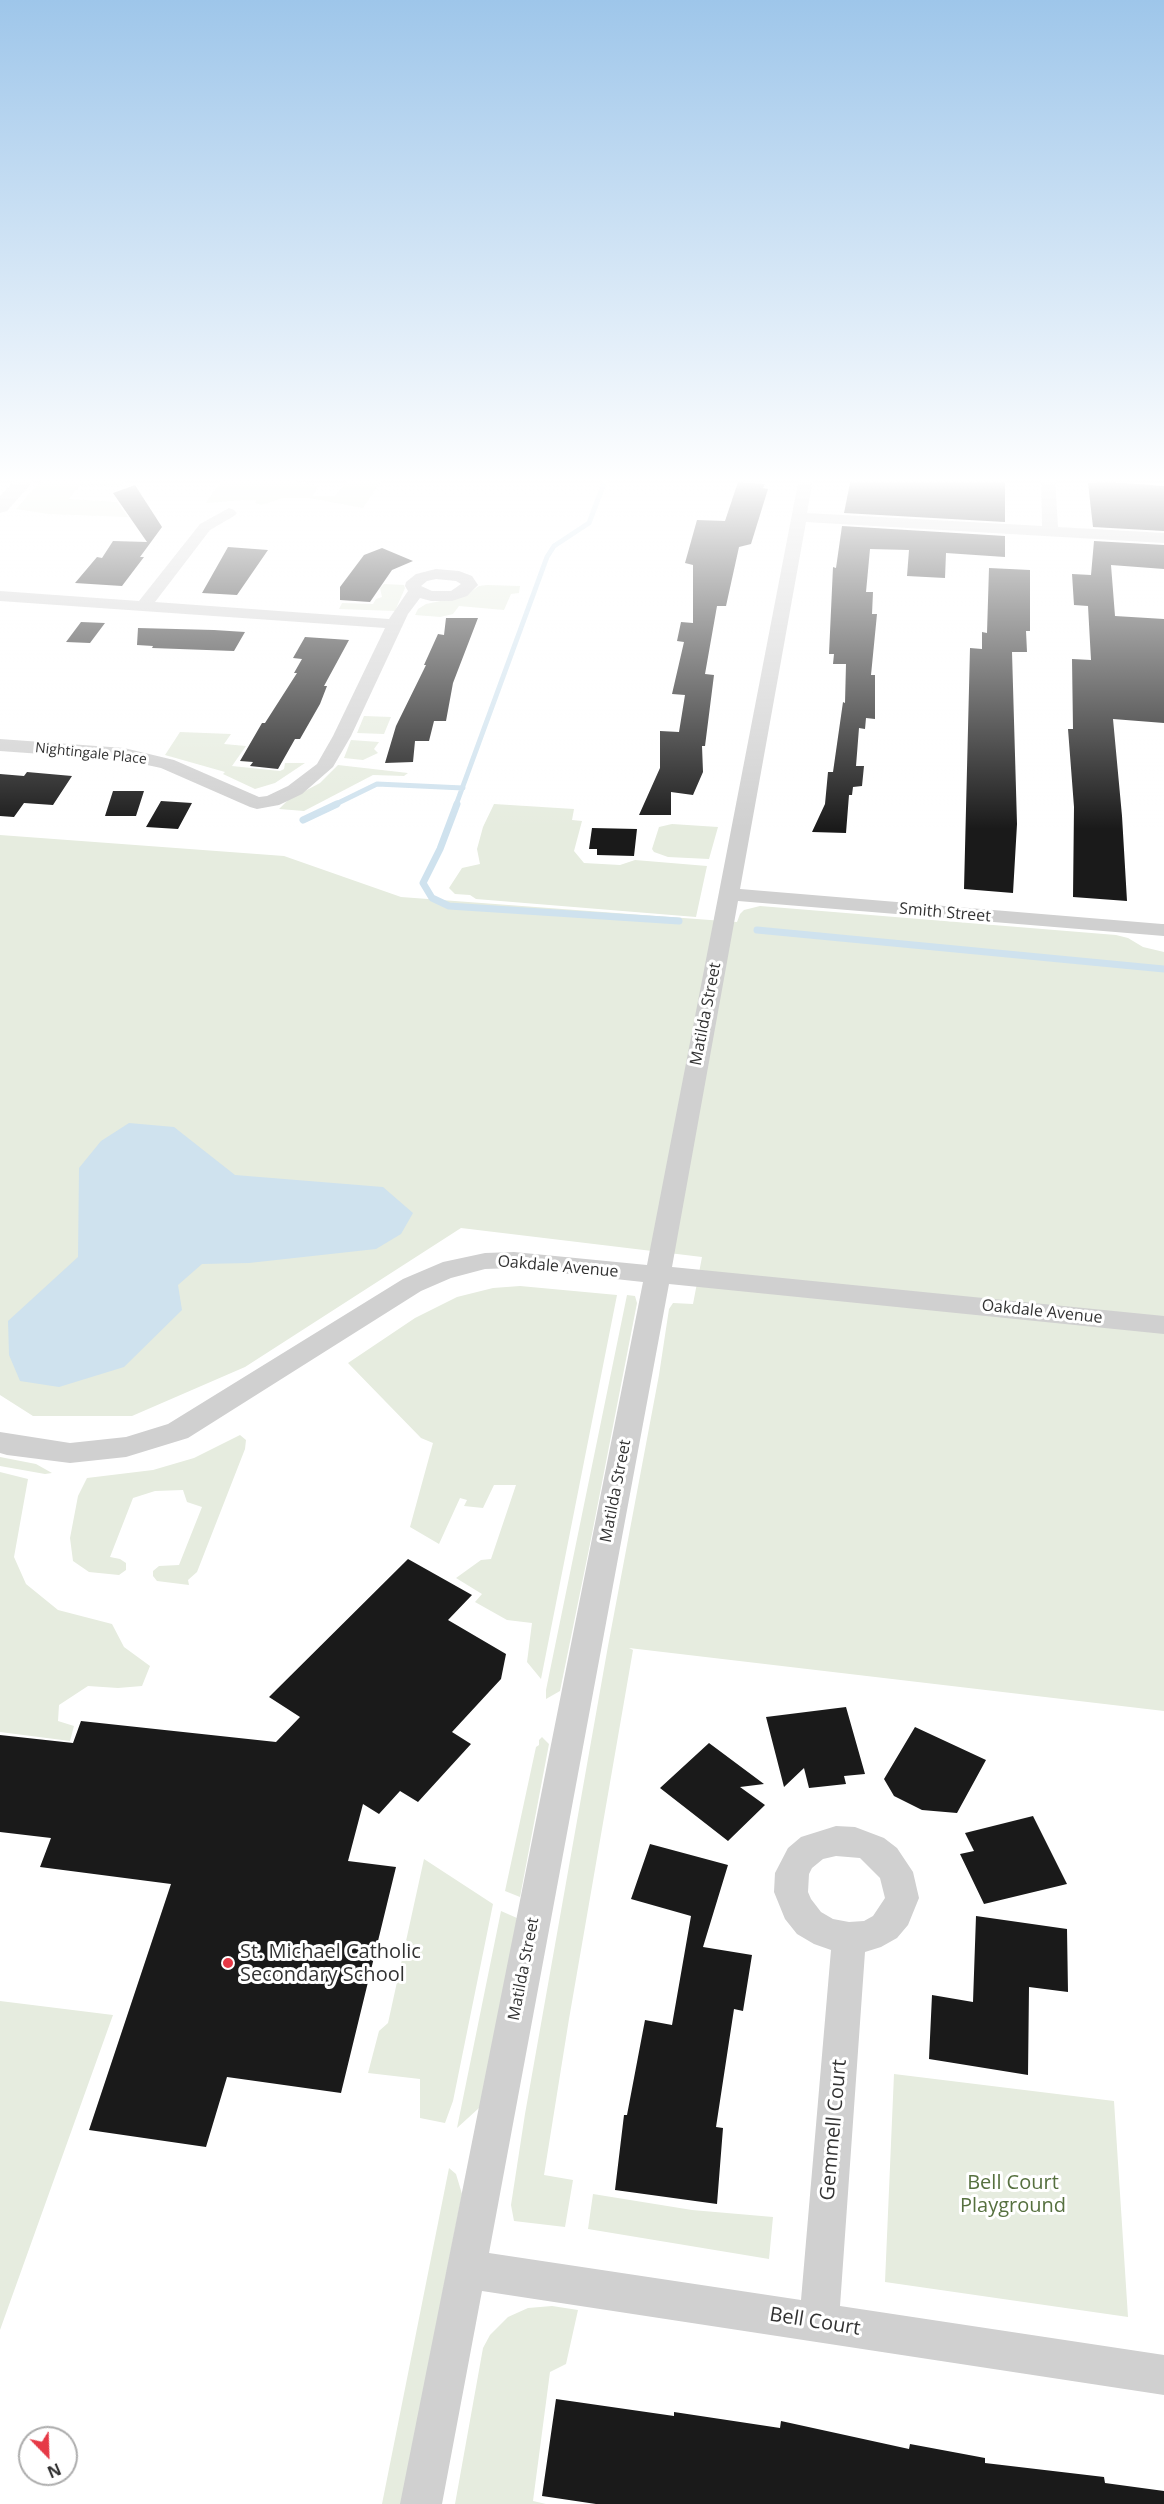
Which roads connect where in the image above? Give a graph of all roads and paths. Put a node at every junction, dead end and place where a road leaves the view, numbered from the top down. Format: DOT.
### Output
graph roads {
  1 [pos="152,595"];
  2 [pos="414,595"];
  3 [pos="784,595"];
  4 [pos="0,596"];
  5 [pos="144,605"];
  6 [pos="395,624"];
  7 [pos="0,745"];
  8 [pos="728,894"];
  9 [pos="1162,930"];
  10 [pos="658,1274"];
  11 [pos="1164,1325"];
  12 [pos="0,1442"];
  13 [pos="849,1938"];
  14 [pos="466,2269"];
  15 [pos="819,2323"];
  16 [pos="1164,2375"];
  17 [pos="421,2504"];
  1 -- 5 [label="street"];
  2 -- 6 [label="street, Nightingale Place"];
  3 -- 8 [label="street, Matilda Street"];
  4 -- 5 [label="street"];
  5 -- 6 [label="street"];
  6 -- 7 [label="street, Nightingale Place"];
  8 -- 9 [label="street, Smith Street"];
  8 -- 10 [label="street, Matilda Street"];
  10 -- 11 [label="street, Oakdale Avenue"];
  10 -- 12 [label="street, Oakdale Avenue"];
  10 -- 14 [label="street, Matilda Street"];
  13 -- 15 [label="street, Gemmell Court"];
  14 -- 15 [label="street, Bell Court"];
  14 -- 17 [label="street, Matilda Street"];
  15 -- 16 [label="street, Bell Court"];
}
